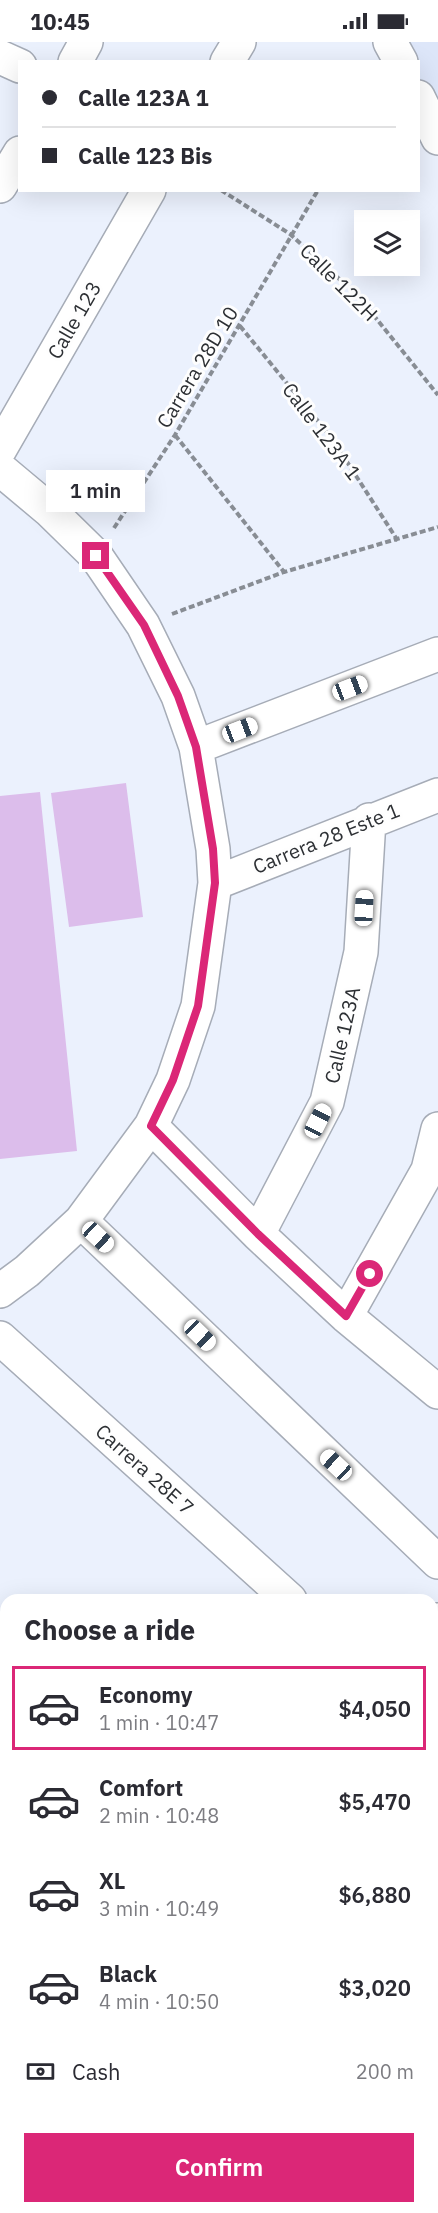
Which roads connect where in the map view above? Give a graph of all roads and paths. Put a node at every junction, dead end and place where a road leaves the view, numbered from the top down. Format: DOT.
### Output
graph roads {
  1 [pos="86,42"];
  2 [pos="239,42"];
  3 [pos="390,42"];
  4 [pos="0,57"];
  5 [pos="76,60"];
  6 [pos="228,60"];
  7 [pos="400,60"];
  8 [pos="18,65"];
  9 [pos="420,102"];
  10 [pos="438,138"];
  11 [pos="148,192"];
  12 [pos="224,192"];
  13 [pos="317,192"];
  14 [pos="290,234"];
  15 [pos="240,326"];
  16 [pos="438,395"];
  17 [pos="175,435"];
  18 [pos="0,449"];
  19 [pos="0,469"];
  20 [pos="438,527"];
  21 [pos="398,541"];
  22 [pos="96,556"];
  23 [pos="284,572"];
  24 [pos="144,625"];
  25 [pos="438,654"];
  26 [pos="196,747"];
  27 [pos="438,795"];
  28 [pos="369,820"];
  29 [pos="215,883"];
  30 [pos="151,1126"];
  31 [pos="438,1129"];
  32 [pos="81,1221"];
  33 [pos="258,1234"];
  34 [pos="0,1291"];
  35 [pos="346,1316"];
  36 [pos="0,1338"];
  37 [pos="435,1381"];
  38 [pos="438,1562"];
  39 [pos="283,1594"];
  1 -- 5 [label="street"];
  2 -- 6 [label="street"];
  3 -- 7 [label="street"];
  4 -- 8 [label="street"];
  9 -- 10 [label="street"];
  11 -- 18 [label="street, Calle 123"];
  12 -- 14 [label="path, Calle 122H"];
  13 -- 14 [label="path, Carrera 28D 10"];
  14 -- 15 [label="path, Carrera 28D 10"];
  14 -- 16 [label="path, Calle 122H"];
  15 -- 17 [label="path, Carrera 28D 10"];
  15 -- 21 [label="path, Calle 123A 1"];
  17 -- 22 [label="path, Carrera 28D 10"];
  17 -- 23 [label="path"];
  19 -- 22 [label="street"];
  20 -- 21 [label="path"];
  21 -- 23 [label="path"];
  22 -- 24 [label="street"];
  23 -- 24 [label="path"];
  24 -- 26 [label="street"];
  25 -- 26 [label="street"];
  26 -- 29 [label="street"];
  27 -- 28 [label="street, Carrera 28 Este 1"];
  28 -- 29 [label="street, Carrera 28 Este 1"];
  28 -- 33 [label="street, Calle 123A"];
  29 -- 30 [label="street"];
  30 -- 32 [label="street"];
  30 -- 33 [label="street"];
  31 -- 35 [label="street"];
  32 -- 34 [label="street"];
  32 -- 38 [label="street"];
  33 -- 35 [label="street"];
  35 -- 37 [label="street"];
  36 -- 39 [label="street, Carrera 28E 7"];
}
